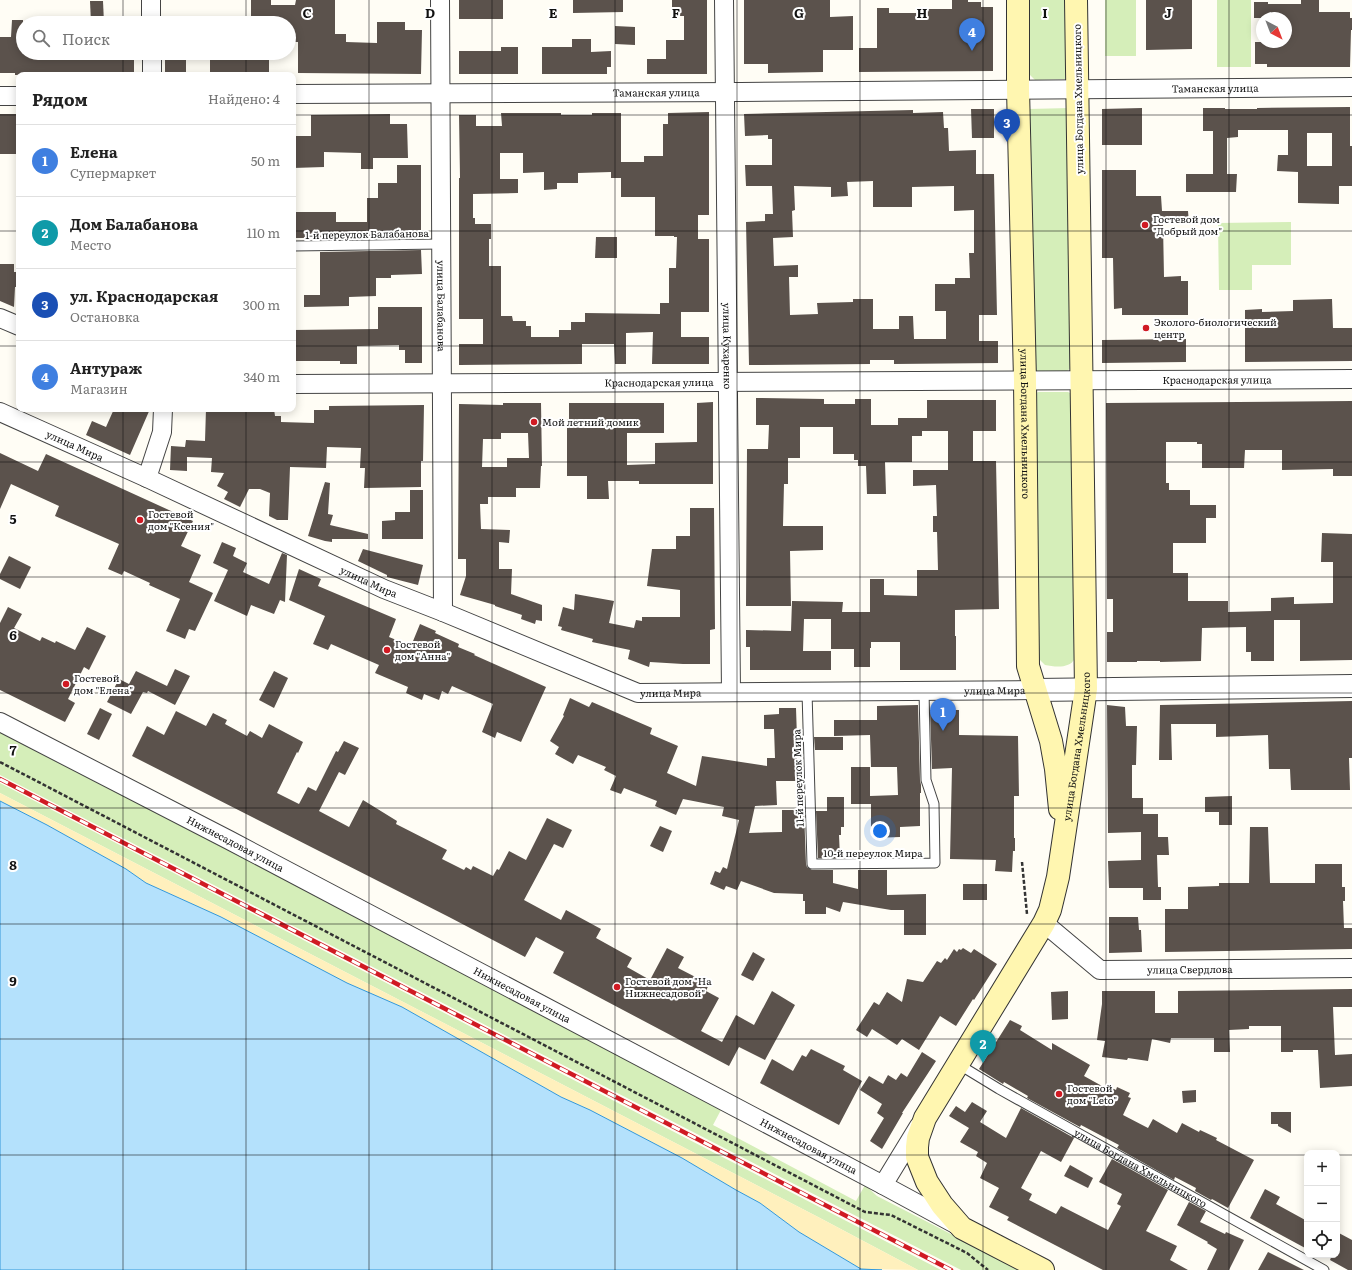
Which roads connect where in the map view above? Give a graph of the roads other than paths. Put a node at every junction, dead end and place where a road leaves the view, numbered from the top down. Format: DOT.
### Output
graph roads {
  1 [pos="151,0"];
  2 [pos="440,0"];
  3 [pos="724,0"];
  4 [pos="1018,0"];
  5 [pos="1076,0"];
  6 [pos="151,16"];
  7 [pos="152,60"];
  8 [pos="152,72"];
  9 [pos="1352,87"];
  10 [pos="1078,88"];
  11 [pos="1018,89"];
  12 [pos="440,92"];
  13 [pos="725,92"];
  14 [pos="296,94"];
  15 [pos="0,96"];
  16 [pos="16,96"];
  17 [pos="441,244"];
  18 [pos="296,246"];
  19 [pos="0,318"];
  20 [pos="16,325"];
  21 [pos="1352,379"];
  22 [pos="1025,380"];
  23 [pos="1081,380"];
  24 [pos="728,382"];
  25 [pos="442,383"];
  26 [pos="296,384"];
  27 [pos="0,412"];
  28 [pos="163,412"];
  29 [pos="147,478"];
  30 [pos="443,612"];
  31 [pos="1352,686"];
  32 [pos="1086,689"];
  33 [pos="1036,690"];
  34 [pos="924,691"];
  35 [pos="731,692"];
  36 [pos="807,692"];
  37 [pos="0,722"];
  38 [pos="1064,844"];
  39 [pos="812,864"];
  40 [pos="1036,919"];
  41 [pos="1352,968"];
  42 [pos="958,1064"];
  43 [pos="925,1118"];
  44 [pos="883,1185"];
  45 [pos="962,1228"];
  46 [pos="1043,1270"];
  47 [pos="1324,1270"];
  1 -- 6 [label="street"];
  2 -- 12 [label="street, улица Балабанова"];
  3 -- 13 [label="street, улица Кухаренко"];
  4 -- 11 [label="main road, улица Богдана Хмельницкого"];
  5 -- 10 [label="main road, улица Богдана Хмельницкого"];
  7 -- 8 [label="street"];
  9 -- 10 [label="street, Таманская улица"];
  10 -- 11 [label="street, Таманская улица"];
  10 -- 23 [label="main road, улица Богдана Хмельницкого"];
  11 -- 13 [label="street, Таманская улица"];
  11 -- 22 [label="main road, улица Богдана Хмельницкого"];
  12 -- 13 [label="street, Таманская улица"];
  12 -- 14 [label="street, Таманская улица"];
  12 -- 17 [label="street, улица Балабанова"];
  13 -- 24 [label="street, улица Кухаренко"];
  15 -- 16 [label="street"];
  17 -- 18 [label="lane, 1-й переулок Балабанова"];
  17 -- 25 [label="street, улица Балабанова"];
  19 -- 20 [label="street"];
  21 -- 23 [label="street, Краснодарская улица"];
  22 -- 23 [label="street, Краснодарская улица"];
  22 -- 24 [label="street, Краснодарская улица"];
  22 -- 33 [label="main road, улица Богдана Хмельницкого"];
  23 -- 32 [label="main road, улица Богдана Хмельницкого"];
  24 -- 25 [label="street, Краснодарская улица"];
  24 -- 35 [label="street, улица Кухаренко"];
  25 -- 26 [label="street, Краснодарская улица"];
  25 -- 30 [label="street, улица Балабанова"];
  27 -- 29 [label="street, улица Мира"];
  28 -- 29 [label="street"];
  29 -- 30 [label="street, улица Мира"];
  30 -- 35 [label="street, улица Мира"];
  31 -- 32 [label="street, улица Мира"];
  32 -- 33 [label="street, улица Мира"];
  32 -- 38 [label="main road, улица Богдана Хмельницкого"];
  33 -- 34 [label="street, улица Мира"];
  33 -- 38 [label="main road, улица Богдана Хмельницкого"];
  34 -- 36 [label="street, улица Мира"];
  34 -- 39 [label="lane, 10-й переулок Мира"];
  35 -- 36 [label="street, улица Мира"];
  36 -- 39 [label="lane, 11-й переулок Мира"];
  37 -- 44 [label="street, Нижнесадовая улица"];
  38 -- 40 [label="main road, улица Богдана Хмельницкого"];
  40 -- 41 [label="street, улица Свердлова"];
  40 -- 42 [label="main road, улица Богдана Хмельницкого"];
  42 -- 43 [label="main road, улица Богдана Хмельницкого"];
  42 -- 47 [label="lane, улица Богдана Хмельницкого"];
  43 -- 44 [label="street"];
  43 -- 45 [label="main road, улица Богдана Хмельницкого"];
  44 -- 45 [label="street, Нижнесадовая улица"];
  45 -- 46 [label="main road, Нижнесадовая улица"];
}
